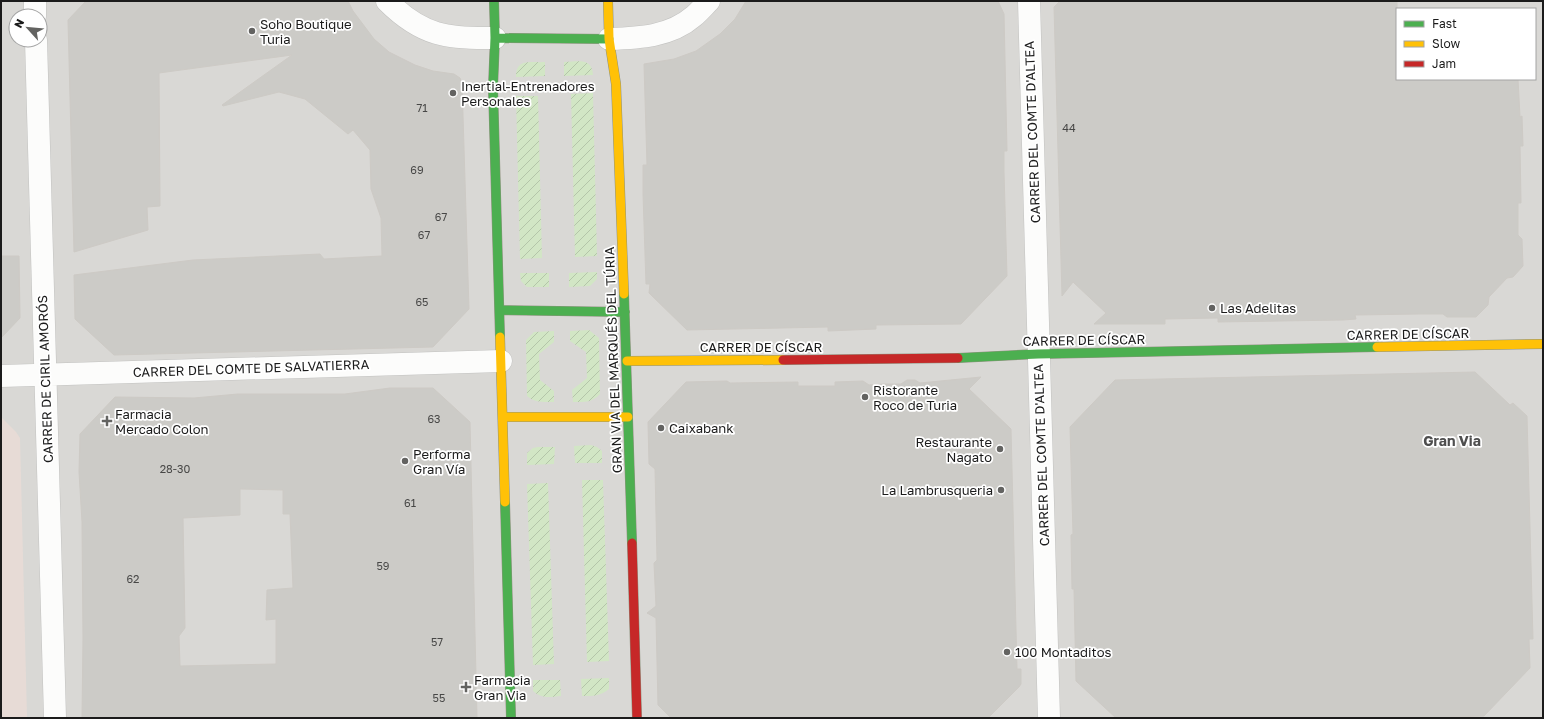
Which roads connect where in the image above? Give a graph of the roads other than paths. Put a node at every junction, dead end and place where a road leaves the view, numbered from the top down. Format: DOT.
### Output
graph roads {
  1 [pos="386,1"];
  2 [pos="494,1"];
  3 [pos="608,1"];
  4 [pos="709,1"];
  5 [pos="1028,1"];
  6 [pos="495,38"];
  7 [pos="609,39"];
  8 [pos="36,48"];
  9 [pos="500,310"];
  10 [pos="625,312"];
  11 [pos="1543,344"];
  12 [pos="1038,354"];
  13 [pos="501,361"];
  14 [pos="627,361"];
  15 [pos="45,375"];
  16 [pos="1,376"];
  17 [pos="503,417"];
  18 [pos="628,417"];
  19 [pos="55,718"];
  20 [pos="511,718"];
  21 [pos="637,718"];
  22 [pos="1049,718"];
  1 -- 6 [label="street"];
  2 -- 6 [label="main road"];
  3 -- 7 [label="main road, GRAN VIA DEL MARQUÉS DEL TÚRIA"];
  4 -- 7 [label="street"];
  5 -- 12 [label="street, CARRER DEL COMTE D'ALTEA"];
  6 -- 7 [label="main road"];
  6 -- 9 [label="main road"];
  7 -- 10 [label="main road, GRAN VIA DEL MARQUÉS DEL TÚRIA"];
  8 -- 15 [label="street, CARRER DE CIRIL AMORÓS"];
  9 -- 10 [label="main road"];
  9 -- 13 [label="main road"];
  10 -- 14 [label="main road, GRAN VIA DEL MARQUÉS DEL TÚRIA"];
  11 -- 12 [label="main road, CARRER DE CÍSCAR"];
  12 -- 14 [label="main road, CARRER DE CÍSCAR"];
  12 -- 22 [label="street, CARRER DEL COMTE D'ALTEA"];
  13 -- 15 [label="street, CARRER DEL COMTE DE SALVATIERRA"];
  13 -- 17 [label="main road"];
  14 -- 18 [label="main road, GRAN VIA DEL MARQUÉS DEL TÚRIA"];
  15 -- 16 [label="street, CARRER DEL COMTE DE SALVATIERRA"];
  15 -- 19 [label="street, CARRER DE CIRIL AMORÓS"];
  17 -- 18 [label="main road"];
  17 -- 20 [label="main road"];
  18 -- 21 [label="main road, GRAN VIA DEL MARQUÉS DEL TÚRIA"];
}
